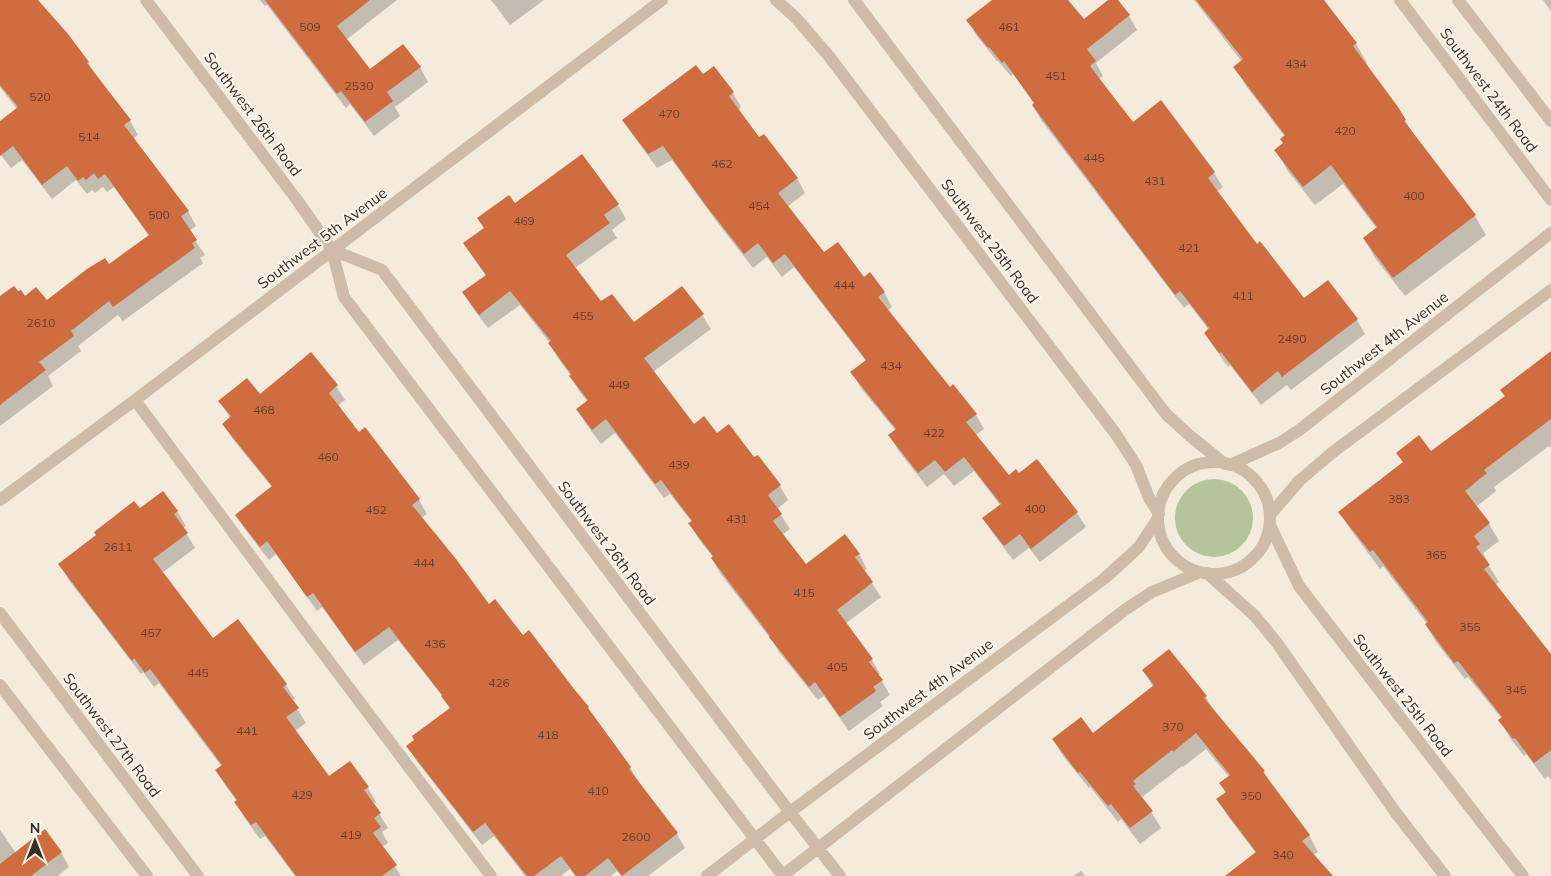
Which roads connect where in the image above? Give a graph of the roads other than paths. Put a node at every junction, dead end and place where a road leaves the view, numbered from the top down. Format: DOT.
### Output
graph roads {
  1 [pos="146,0"];
  2 [pos="662,0"];
  3 [pos="776,0"];
  4 [pos="854,0"];
  5 [pos="1400,0"];
  6 [pos="1458,0"];
  7 [pos="1551,122"];
  8 [pos="1551,200"];
  9 [pos="1551,233"];
  10 [pos="332,250"];
  11 [pos="1551,290"];
  12 [pos="135,400"];
  13 [pos="1227,464"];
  14 [pos="0,500"];
  15 [pos="1158,516"];
  16 [pos="1270,520"];
  17 [pos="1203,573"];
  18 [pos="0,613"];
  19 [pos="0,685"];
  20 [pos="790,812"];
  21 [pos="755,839"];
  22 [pos="818,848"];
  23 [pos="147,876"];
  24 [pos="198,876"];
  25 [pos="491,876"];
  26 [pos="706,876"];
  27 [pos="783,876"];
  28 [pos="840,876"];
  29 [pos="1445,876"];
  30 [pos="1523,876"];
  1 -- 10 [label="street, Southwest 26th Road"];
  2 -- 10 [label="street, Southwest 5th Avenue"];
  3 -- 15 [label="street, Southwest 25th Road"];
  4 -- 13 [label="street"];
  5 -- 8 [label="street, Southwest 24th Road"];
  6 -- 7 [label="street, Southwest 24th Road"];
  9 -- 13 [label="street, Southwest 4th Avenue"];
  10 -- 12 [label="street, Southwest 5th Avenue"];
  10 -- 20 [label="street, Southwest 26th Road"];
  10 -- 21 [label="street, Southwest 26th Road"];
  11 -- 16 [label="street"];
  12 -- 14 [label="street, Southwest 5th Avenue"];
  12 -- 25 [label="street"];
  13 -- 15 [label="street"];
  13 -- 16 [label="street"];
  15 -- 17 [label="street"];
  15 -- 20 [label="street, Southwest 4th Avenue"];
  16 -- 17 [label="street"];
  16 -- 30 [label="street, Southwest 25th Road"];
  17 -- 22 [label="street"];
  17 -- 29 [label="street"];
  18 -- 24 [label="street, Southwest 27th Road"];
  19 -- 23 [label="street"];
  20 -- 21 [label="street, Southwest 4th Avenue"];
  20 -- 22 [label="street, Southwest 26th Road"];
  21 -- 26 [label="street, Southwest 4th Avenue"];
  21 -- 27 [label="street, Southwest 26th Road"];
  22 -- 27 [label="street"];
  22 -- 28 [label="street, Southwest 26th Road"];
}
